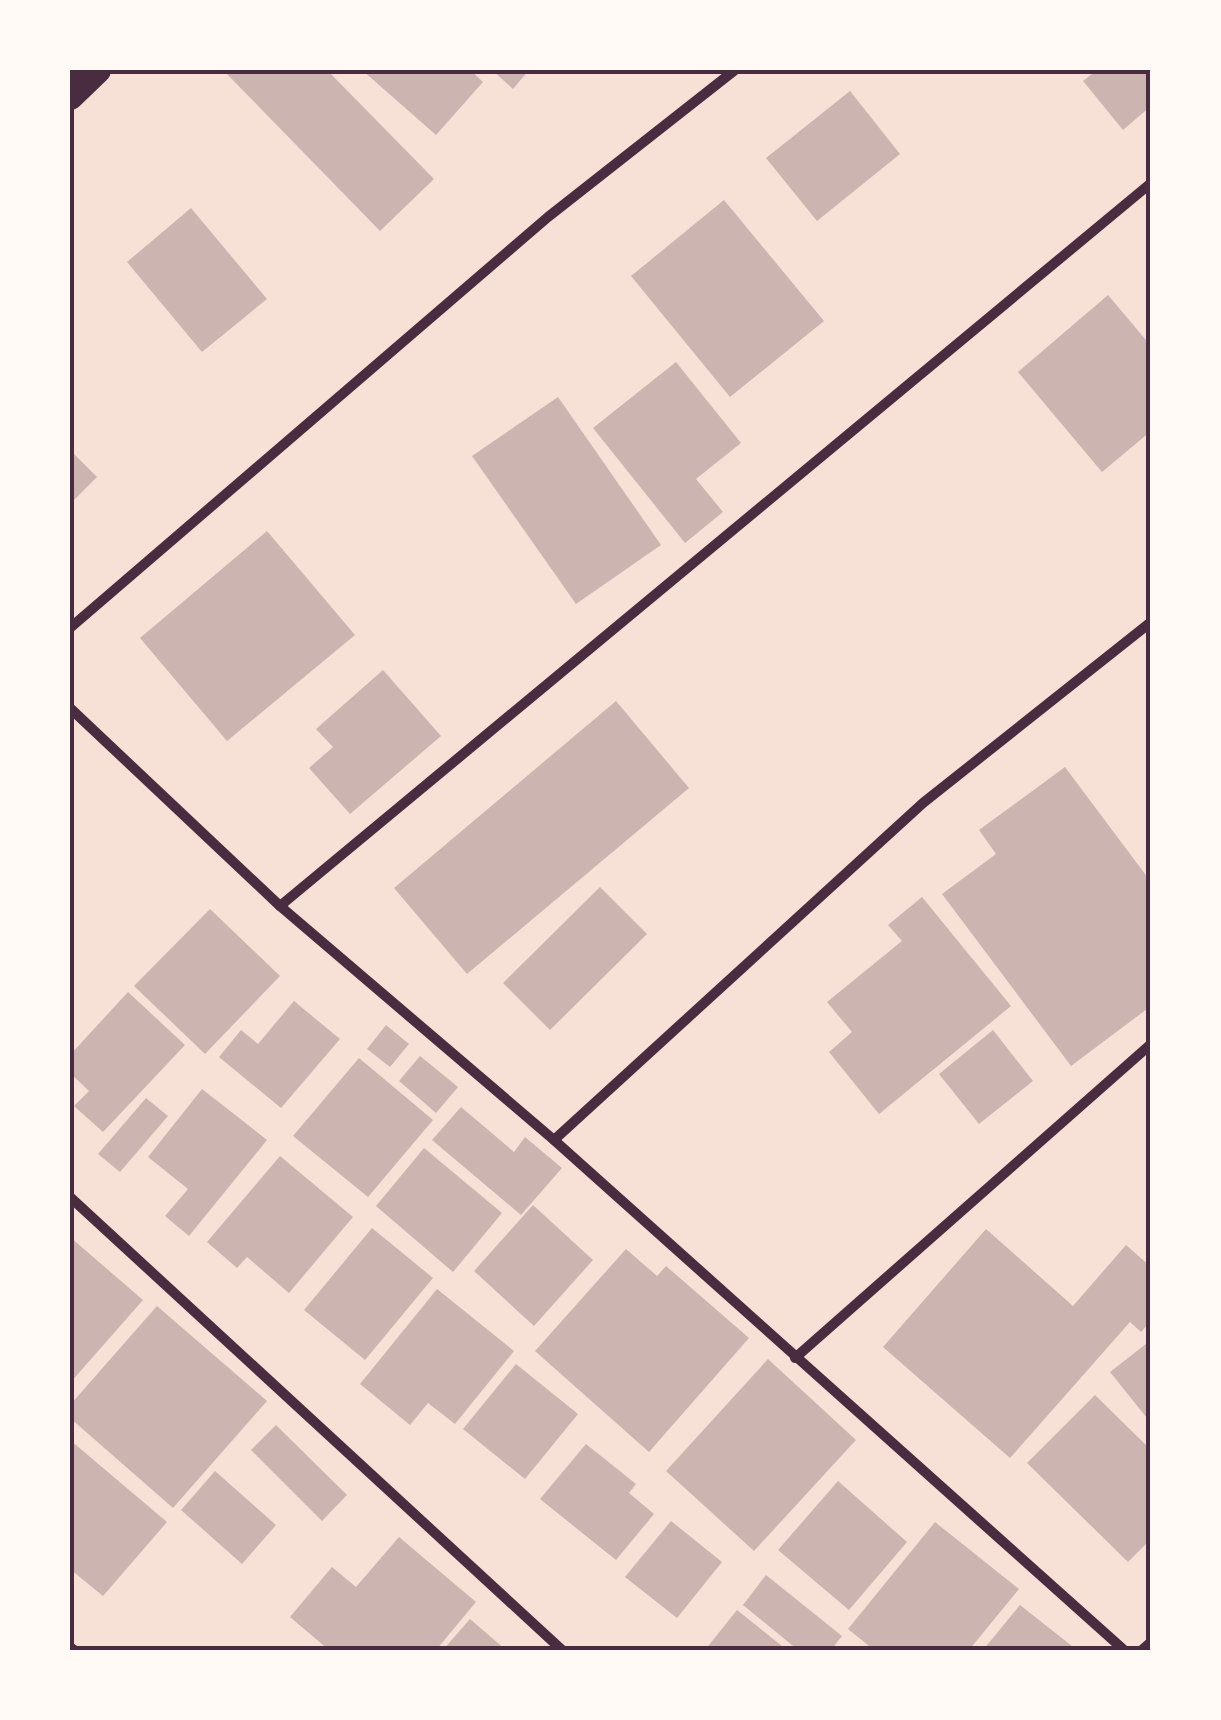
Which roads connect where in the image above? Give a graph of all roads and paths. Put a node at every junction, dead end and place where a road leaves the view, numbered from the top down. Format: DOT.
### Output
graph roads {
  1 [pos="97,70"];
  2 [pos="735,70"];
  3 [pos="70,96"];
  4 [pos="1151,183"];
  5 [pos="1151,622"];
  6 [pos="70,628"];
  7 [pos="70,708"];
  8 [pos="280,906"];
  9 [pos="1151,1044"];
  10 [pos="554,1140"];
  11 [pos="70,1197"];
  12 [pos="795,1358"];
  13 [pos="1151,1642"];
  14 [pos="562,1650"];
  15 [pos="1124,1650"];
  16 [pos="1142,1650"];
  1 -- 3 [label="highway"];
  2 -- 6 [label="street"];
  4 -- 8 [label="street"];
  5 -- 10 [label="street"];
  7 -- 8 [label="street"];
  8 -- 10 [label="street"];
  9 -- 12 [label="street"];
  10 -- 12 [label="street"];
  11 -- 14 [label="street"];
  12 -- 15 [label="street"];
  13 -- 16 [label="street"];
}
